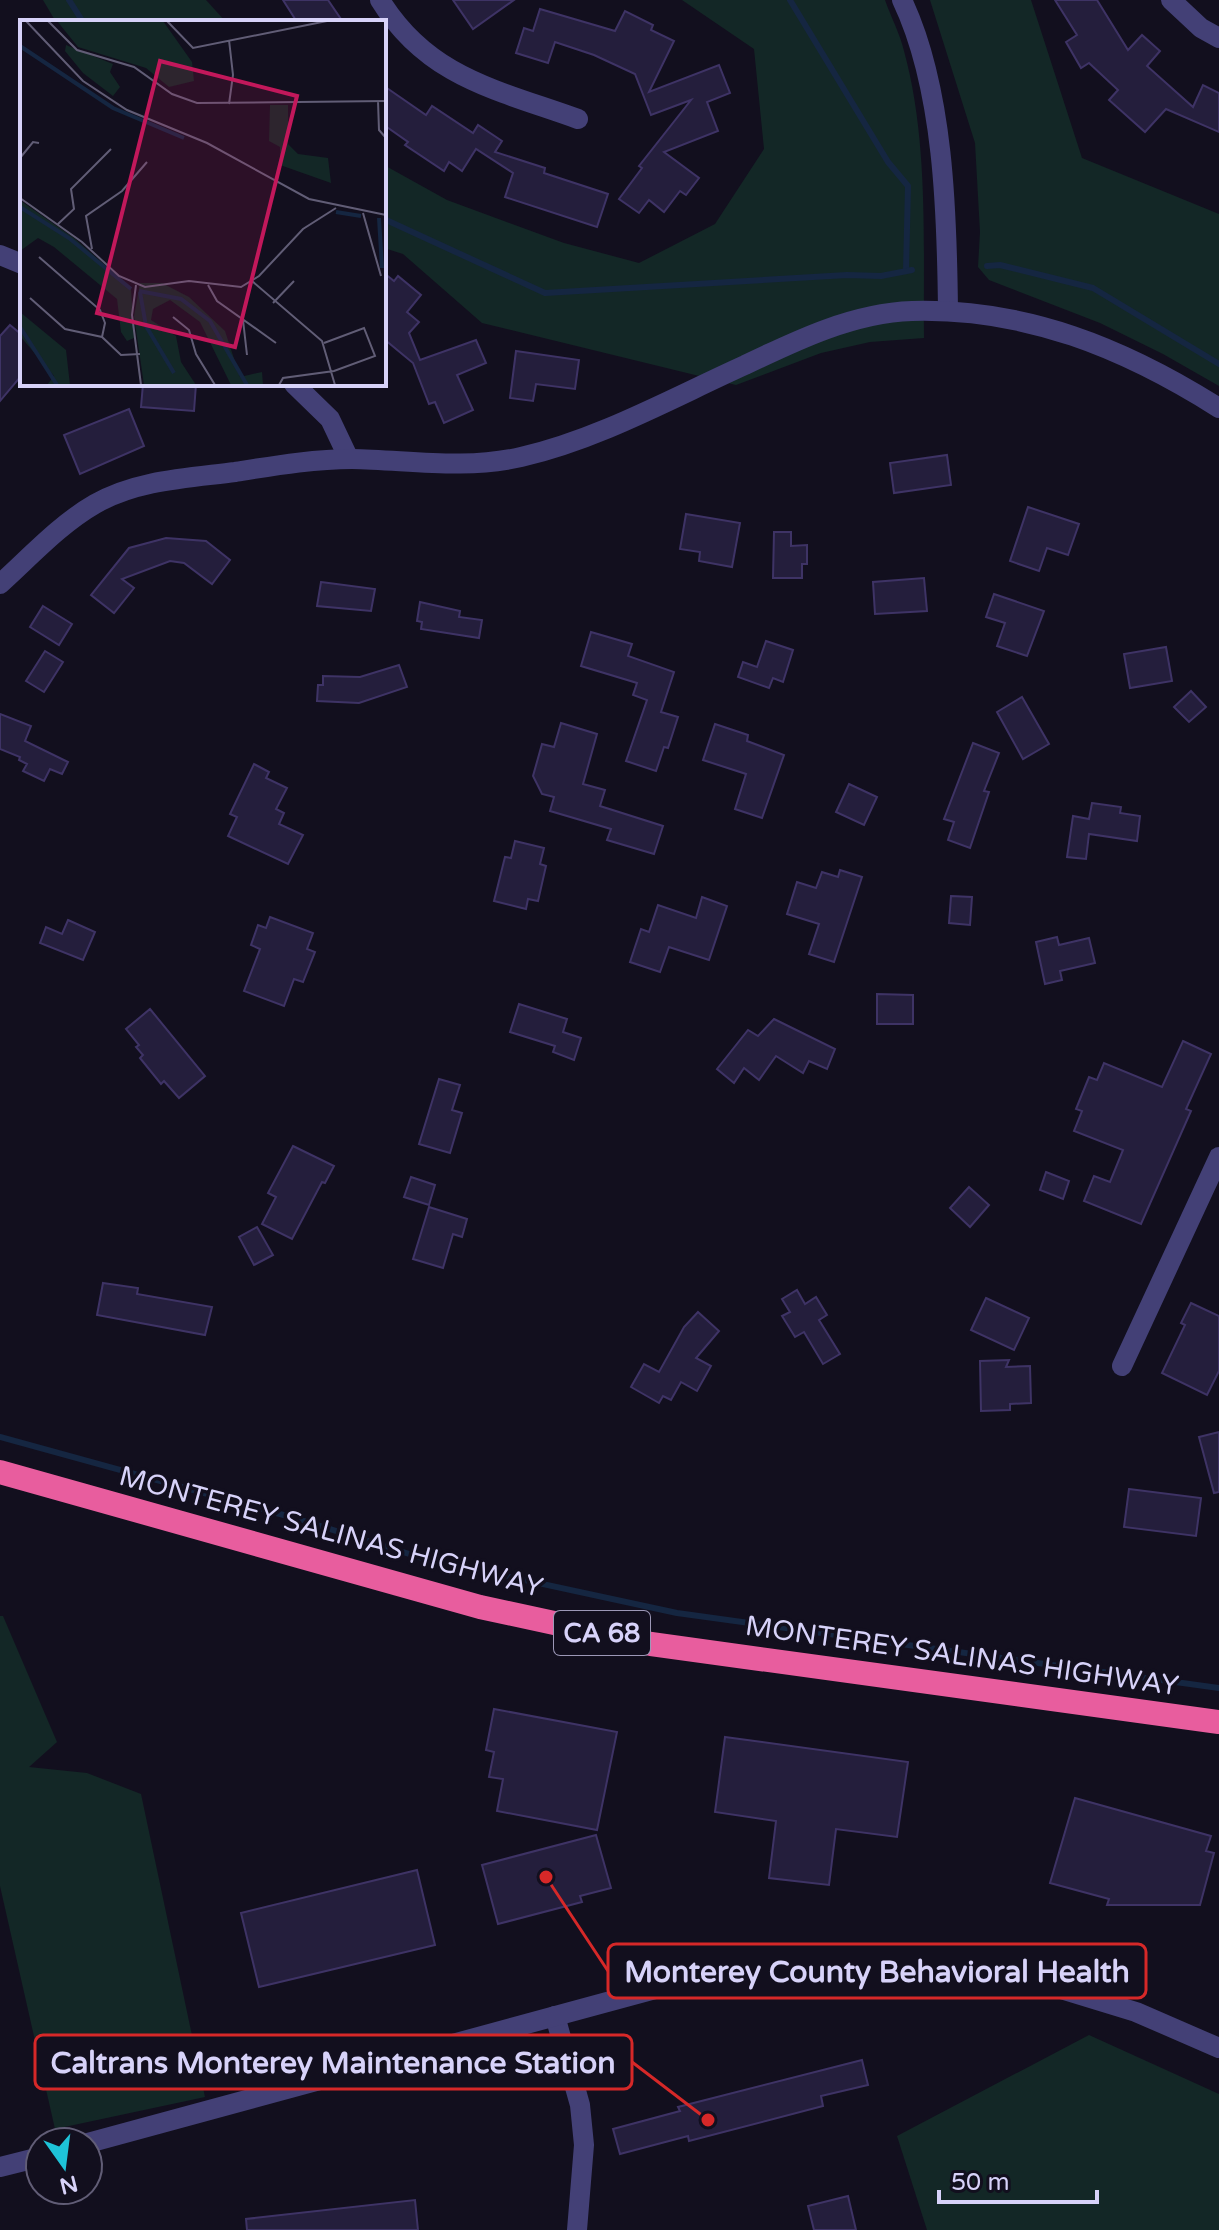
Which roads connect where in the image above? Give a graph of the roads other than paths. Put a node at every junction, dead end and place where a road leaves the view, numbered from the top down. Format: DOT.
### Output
graph roads {
  1 [pos="380,0"];
  2 [pos="902,0"];
  3 [pos="1171,0"];
  4 [pos="1219,38"];
  5 [pos="578,119"];
  6 [pos="0,255"];
  7 [pos="20,263"];
  8 [pos="948,311"];
  9 [pos="296,386"];
  10 [pos="1219,408"];
  11 [pos="349,459"];
  12 [pos="0,584"];
  13 [pos="1219,1157"];
  14 [pos="1122,1366"];
  15 [pos="0,1472"];
  16 [pos="1219,1722"];
  17 [pos="555,2016"];
  18 [pos="1219,2048"];
  19 [pos="104,2139"];
  20 [pos="24,2161"];
  21 [pos="0,2167"];
  22 [pos="577,2230"];
  1 -- 5 [label="street"];
  2 -- 8 [label="street"];
  3 -- 4 [label="street"];
  6 -- 7 [label="street"];
  8 -- 10 [label="street"];
  8 -- 11 [label="street"];
  9 -- 11 [label="street"];
  11 -- 12 [label="street"];
  13 -- 14 [label="street"];
  15 -- 16 [label="highway, MONTEREY SALINAS HIGHWAY / CA 68"];
  17 -- 18 [label="street"];
  17 -- 19 [label="street"];
  17 -- 22 [label="street"];
  20 -- 21 [label="street"];
}
